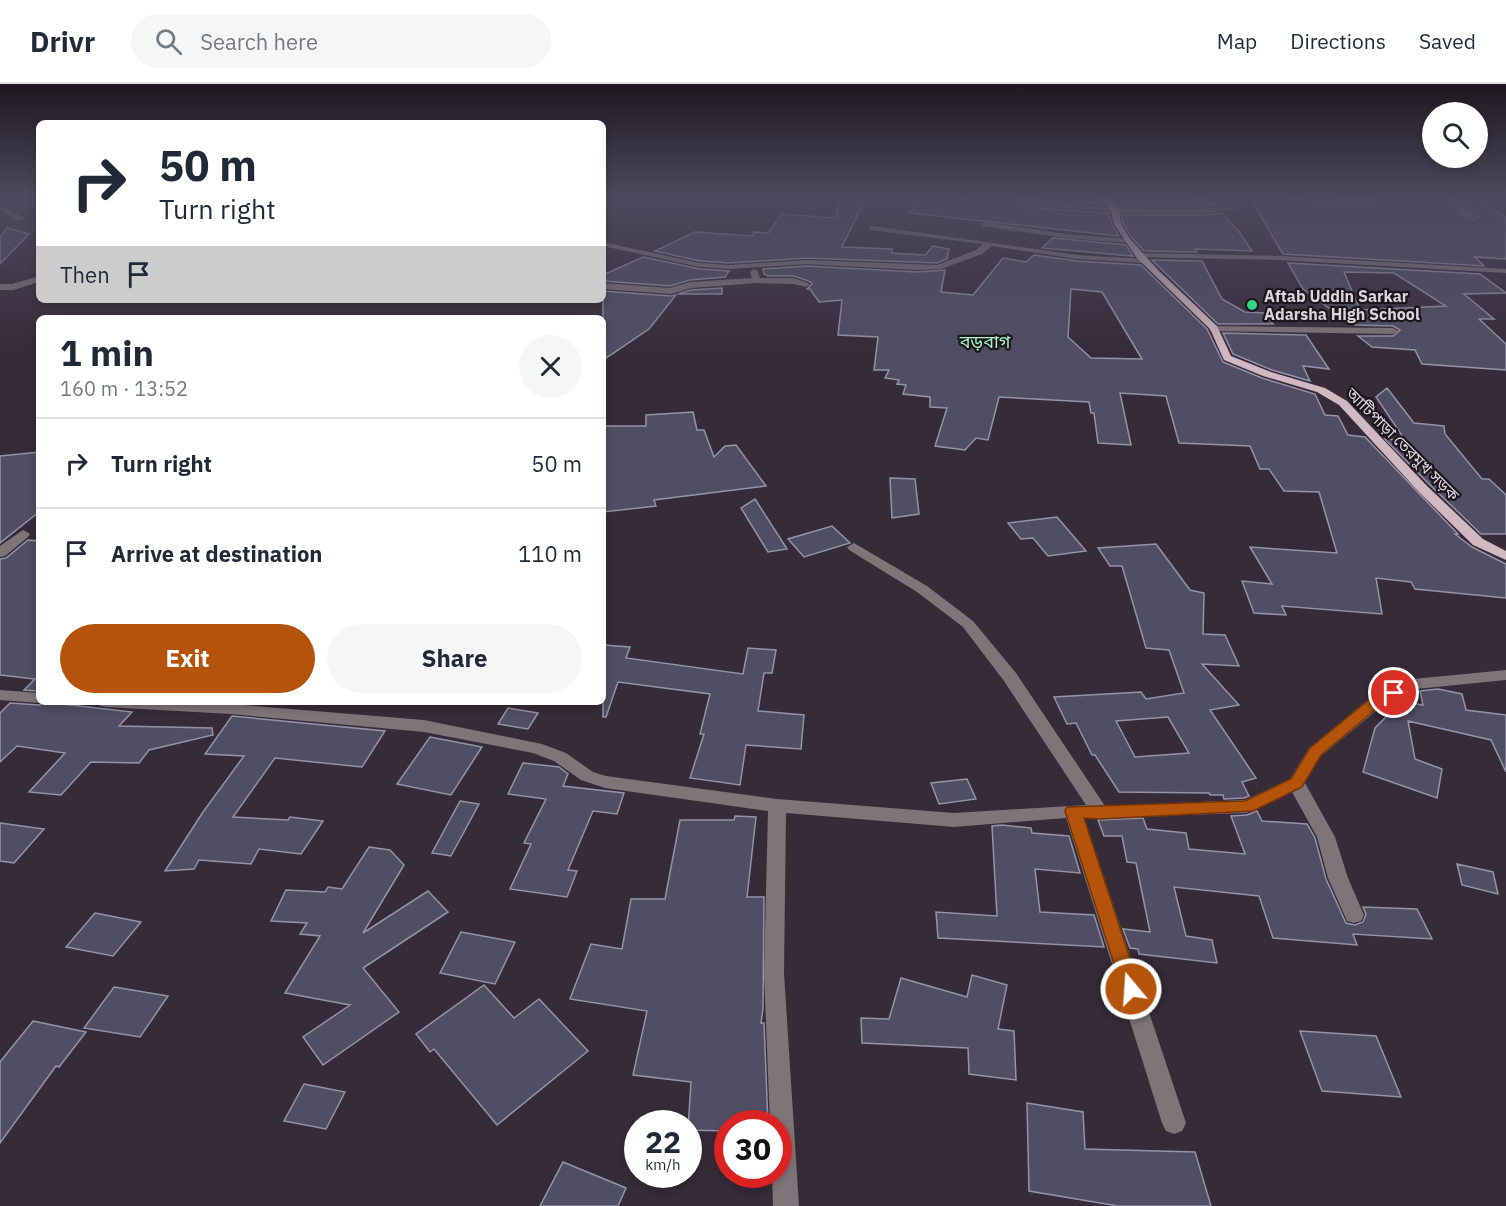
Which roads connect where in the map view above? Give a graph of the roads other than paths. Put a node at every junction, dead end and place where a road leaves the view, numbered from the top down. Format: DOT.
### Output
graph roads {
  1 [pos="623,248"];
  2 [pos="983,248"];
  3 [pos="1026,248"];
  4 [pos="1134,248"];
  5 [pos="1142,258"];
  6 [pos="756,264"];
  7 [pos="1505,271"];
  8 [pos="36,280"];
  9 [pos="757,280"];
  10 [pos="806,284"];
  11 [pos="606,286"];
  12 [pos="0,287"];
  13 [pos="1214,329"];
  14 [pos="1394,331"];
  15 [pos="23,534"];
  16 [pos="854,547"];
  17 [pos="0,553"];
  18 [pos="1506,556"];
  19 [pos="1506,675"];
  20 [pos="0,695"];
  21 [pos="36,698"];
  22 [pos="160,705"];
  23 [pos="1296,783"];
  24 [pos="777,807"];
  25 [pos="1073,811"];
  26 [pos="1101,813"];
  27 [pos="1354,915"];
  28 [pos="1174,1123"];
  29 [pos="786,1206"];
  1 -- 6 [label="street"];
  2 -- 6 [label="street"];
  3 -- 5 [label="street"];
  4 -- 5 [label="main road, আটিপাড়া তেরমুখ সড়ক"];
  5 -- 7 [label="street"];
  5 -- 13 [label="main road, আটিপাড়া তেরমুখ সড়ক"];
  6 -- 9 [label="street"];
  8 -- 12 [label="street"];
  9 -- 10 [label="street"];
  9 -- 11 [label="street"];
  13 -- 14 [label="street"];
  13 -- 18 [label="main road, আটিপাড়া তেরমুখ সড়ক"];
  15 -- 17 [label="street"];
  16 -- 26 [label="street"];
  19 -- 23 [label="street"];
  20 -- 21 [label="street"];
  22 -- 24 [label="street"];
  23 -- 26 [label="street"];
  23 -- 27 [label="street"];
  24 -- 25 [label="street"];
  24 -- 29 [label="street"];
  25 -- 26 [label="street"];
  25 -- 28 [label="street"];
}
